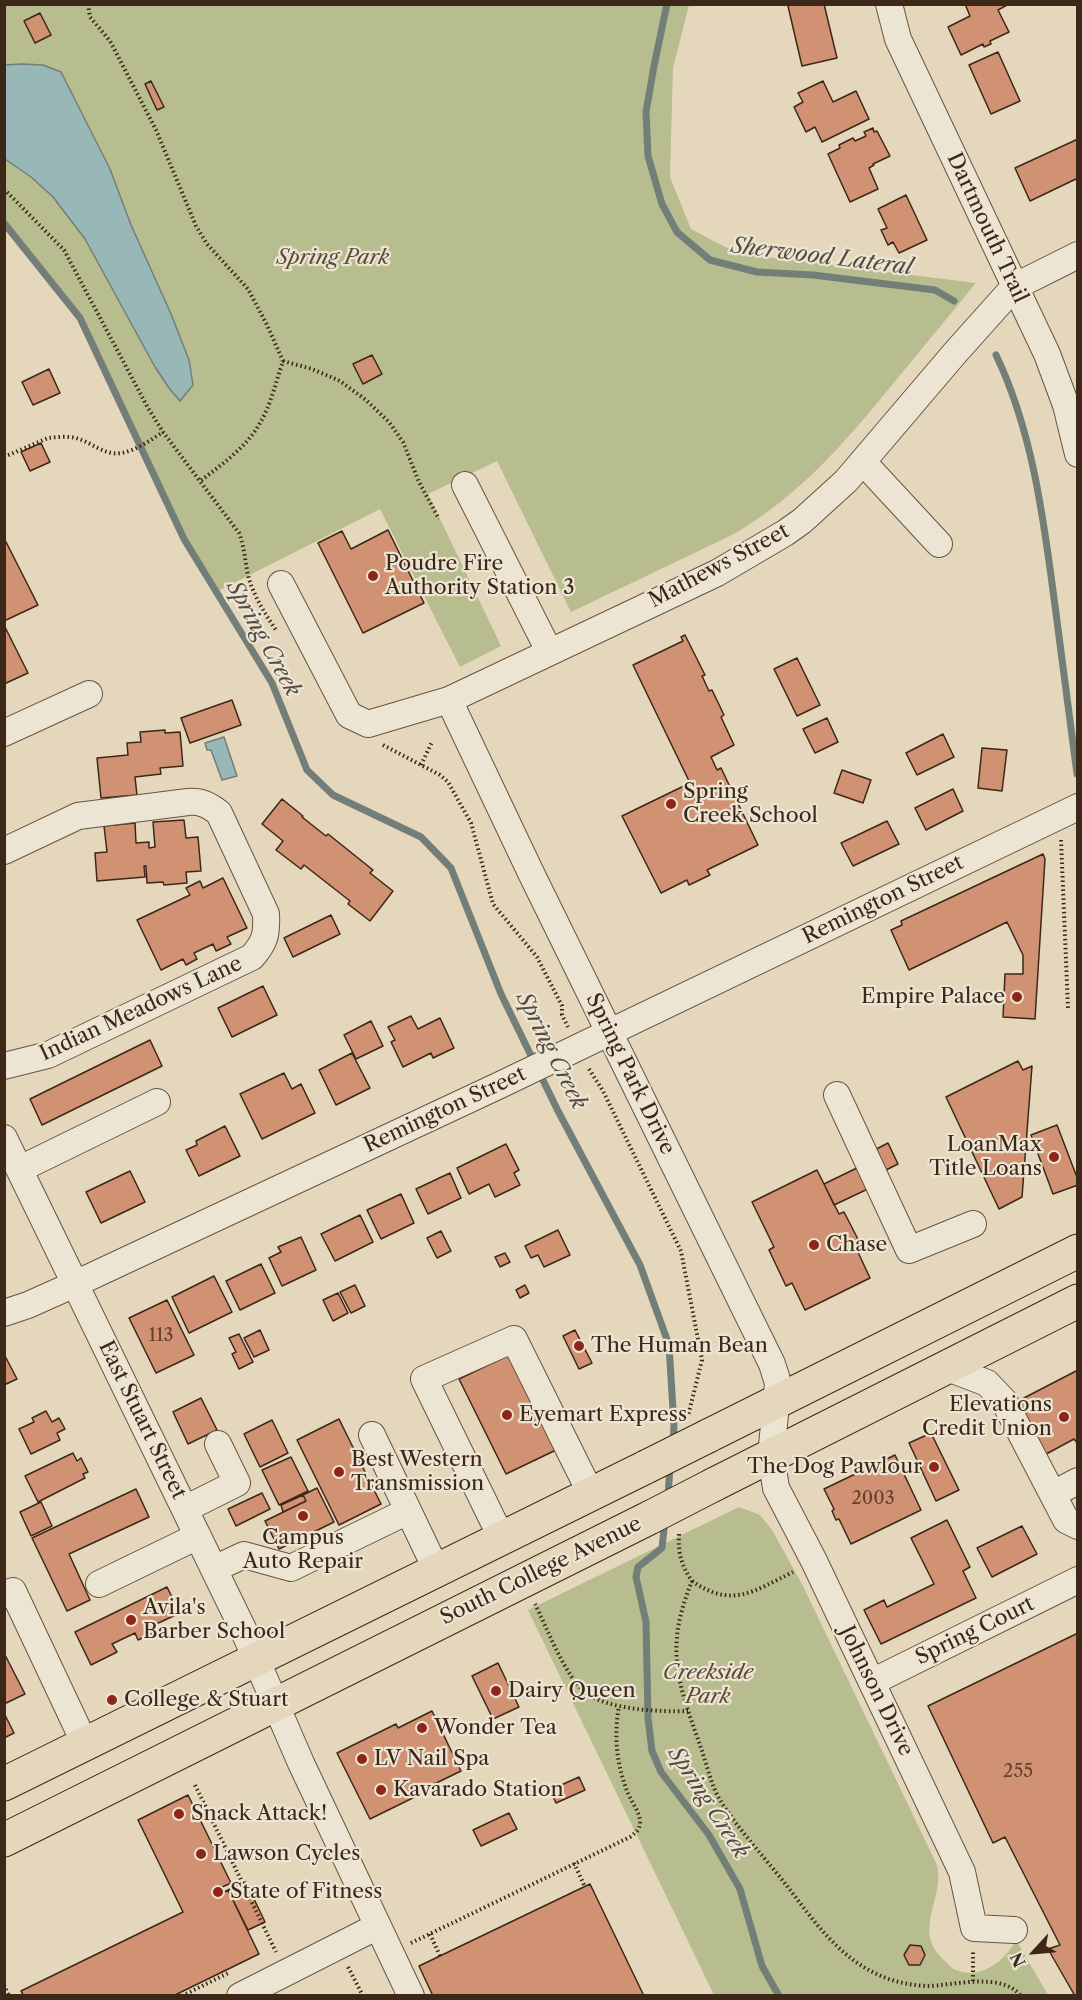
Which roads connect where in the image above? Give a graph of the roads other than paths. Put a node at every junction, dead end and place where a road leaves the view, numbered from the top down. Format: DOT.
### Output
graph roads {
  1 [pos="889,4"];
  2 [pos="1077,255"];
  3 [pos="1014,287"];
  4 [pos="1077,454"];
  5 [pos="863,462"];
  6 [pos="465,485"];
  7 [pos="939,544"];
  8 [pos="281,584"];
  9 [pos="549,651"];
  10 [pos="88,694"];
  11 [pos="449,700"];
  12 [pos="4,733"];
  13 [pos="1069,811"];
  14 [pos="4,851"];
  15 [pos="610,1032"];
  16 [pos="4,1066"];
  17 [pos="837,1095"];
  18 [pos="157,1102"];
  19 [pos="4,1138"];
  20 [pos="20,1169"];
  21 [pos="973,1224"];
  22 [pos="1077,1251"];
  23 [pos="75,1284"];
  24 [pos="1077,1301"];
  25 [pos="4,1313"];
  26 [pos="945,1367"];
  27 [pos="777,1403"];
  28 [pos="372,1435"];
  29 [pos="218,1444"];
  30 [pos="771,1456"];
  31 [pos="1077,1481"];
  32 [pos="591,1494"];
  33 [pos="1053,1494"];
  34 [pos="185,1509"];
  35 [pos="408,1511"];
  36 [pos="1077,1526"];
  37 [pos="198,1536"];
  38 [pos="502,1539"];
  39 [pos="214,1569"];
  40 [pos="437,1571"];
  41 [pos="1077,1580"];
  42 [pos="99,1584"];
  43 [pos="4,1595"];
  44 [pos="257,1660"];
  45 [pos="872,1682"];
  46 [pos="276,1703"];
  47 [pos="86,1744"];
  48 [pos="4,1784"];
  49 [pos="4,1840"];
  50 [pos="378,1926"];
  51 [pos="1014,1930"];
  52 [pos="240,1995"];
  53 [pos="411,1995"];
  1 -- 3 [label="street, Dartmouth Trail"];
  2 -- 3 [label="street, Mathews Street"];
  3 -- 4 [label="street, Dartmouth Trail"];
  3 -- 5 [label="street, Mathews Street"];
  5 -- 7 [label="street"];
  5 -- 9 [label="street, Mathews Street"];
  6 -- 9 [label="street"];
  8 -- 11 [label="street, Mathews Street"];
  9 -- 11 [label="street, Mathews Street"];
  10 -- 12 [label="street"];
  11 -- 15 [label="street, Spring Park Drive"];
  13 -- 15 [label="street, Remington Street"];
  14 -- 16 [label="street, Indian Meadows Lane"];
  15 -- 23 [label="street, Remington Street"];
  15 -- 27 [label="street, Spring Park Drive"];
  17 -- 21 [label="street"];
  18 -- 20 [label="street"];
  19 -- 20 [label="street, East Stuart Street"];
  20 -- 23 [label="street, East Stuart Street"];
  22 -- 27 [label="highway"];
  23 -- 25 [label="street, Remington Street"];
  23 -- 34 [label="street, East Stuart Street"];
  24 -- 26 [label="highway, South College Avenue"];
  26 -- 30 [label="highway, South College Avenue"];
  26 -- 33 [label="street"];
  27 -- 30 [label="street, Spring Park Drive"];
  27 -- 32 [label="highway, bridge"];
  28 -- 35 [label="street"];
  29 -- 34 [label="street"];
  30 -- 45 [label="street, Johnson Drive"];
  30 -- 46 [label="highway, South College Avenue, bridge"];
  31 -- 33 [label="street"];
  32 -- 38 [label="highway"];
  32 -- 38 [label="street"];
  33 -- 36 [label="street"];
  34 -- 37 [label="street, East Stuart Street"];
  35 -- 39 [label="street"];
  35 -- 40 [label="street"];
  37 -- 39 [label="street, East Stuart Street"];
  37 -- 42 [label="street"];
  38 -- 40 [label="highway"];
  39 -- 44 [label="street, East Stuart Street"];
  40 -- 44 [label="highway"];
  41 -- 45 [label="street, Spring Court"];
  43 -- 47 [label="street"];
  44 -- 46 [label="street, East Stuart Street"];
  44 -- 47 [label="highway"];
  45 -- 51 [label="street, Johnson Drive"];
  46 -- 49 [label="highway, South College Avenue"];
  46 -- 50 [label="street, East Stuart Street"];
  47 -- 48 [label="highway"];
  50 -- 52 [label="street"];
  50 -- 53 [label="street, East Stuart Street"];
}
